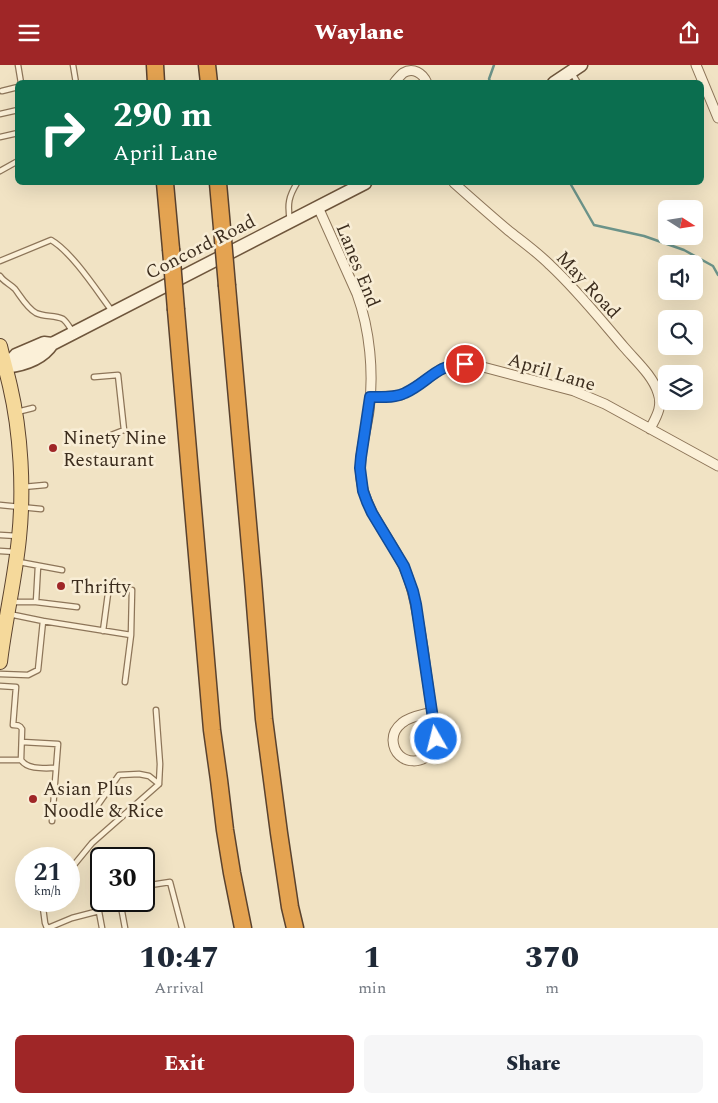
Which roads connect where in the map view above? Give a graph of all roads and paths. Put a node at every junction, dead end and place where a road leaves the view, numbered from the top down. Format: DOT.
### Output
graph roads {
  1 [pos="18,65"];
  2 [pos="72,65"];
  3 [pos="154,65"];
  4 [pos="208,65"];
  5 [pos="696,65"];
  6 [pos="576,73"];
  7 [pos="20,80"];
  8 [pos="75,80"];
  9 [pos="156,80"];
  10 [pos="209,80"];
  11 [pos="397,80"];
  12 [pos="425,80"];
  13 [pos="561,80"];
  14 [pos="702,80"];
  15 [pos="704,84"];
  16 [pos="15,88"];
  17 [pos="2,91"];
  18 [pos="15,110"];
  19 [pos="0,113"];
  20 [pos="718,118"];
  21 [pos="15,134"];
  22 [pos="0,137"];
  23 [pos="15,163"];
  24 [pos="0,171"];
  25 [pos="165,185"];
  26 [pos="218,185"];
  27 [pos="296,185"];
  28 [pos="361,185"];
  29 [pos="456,185"];
  30 [pos="318,207"];
  31 [pos="290,221"];
  32 [pos="0,261"];
  33 [pos="0,276"];
  34 [pos="114,312"];
  35 [pos="74,333"];
  36 [pos="0,346"];
  37 [pos="2,367"];
  38 [pos="94,377"];
  39 [pos="370,397"];
  40 [pos="33,408"];
  41 [pos="14,412"];
  42 [pos="650,429"];
  43 [pos="106,437"];
  44 [pos="718,466"];
  45 [pos="45,485"];
  46 [pos="21,488"];
  47 [pos="0,505"];
  48 [pos="22,507"];
  49 [pos="41,509"];
  50 [pos="0,535"];
  51 [pos="20,536"];
  52 [pos="0,551"];
  53 [pos="17,557"];
  54 [pos="38,566"];
  55 [pos="62,570"];
  56 [pos="36,602"];
  57 [pos="77,607"];
  58 [pos="9,608"];
  59 [pos="43,621"];
  60 [pos="103,631"];
  61 [pos="131,635"];
  62 [pos="0,662"];
  63 [pos="0,674"];
  64 [pos="125,682"];
  65 [pos="0,686"];
  66 [pos="156,710"];
  67 [pos="432,712"];
  68 [pos="22,742"];
  69 [pos="21,760"];
  70 [pos="0,761"];
  71 [pos="56,768"];
  72 [pos="159,784"];
  73 [pos="96,809"];
  74 [pos="52,821"];
  75 [pos="80,858"];
  76 [pos="155,884"];
  77 [pos="43,912"];
  78 [pos="95,912"];
  79 [pos="99,912"];
  80 [pos="122,912"];
  81 [pos="48,928"];
  82 [pos="102,928"];
  83 [pos="125,928"];
  84 [pos="182,928"];
  85 [pos="243,928"];
  86 [pos="295,928"];
  1 -- 7 [label="lane"];
  2 -- 8 [label="lane"];
  3 -- 9 [label="highway"];
  4 -- 10 [label="highway"];
  5 -- 14 [label="street"];
  6 -- 13 [label="main road"];
  11 -- 12 [label="street"];
  15 -- 20 [label="street"];
  16 -- 17 [label="lane"];
  18 -- 19 [label="lane"];
  21 -- 22 [label="lane"];
  23 -- 24 [label="lane"];
  25 -- 85 [label="highway, bridge"];
  26 -- 86 [label="highway, bridge"];
  27 -- 31 [label="lane"];
  28 -- 30 [label="main road, Concord Road"];
  29 -- 42 [label="street, May Road"];
  30 -- 31 [label="main road, Concord Road"];
  30 -- 39 [label="street, Lanes End"];
  31 -- 34 [label="main road, Concord Road"];
  32 -- 34 [label="lane"];
  33 -- 35 [label="lane"];
  34 -- 35 [label="main road, Concord Road"];
  35 -- 37 [label="main road, Concord Road"];
  36 -- 37 [label="main road"];
  37 -- 41 [label="main road"];
  38 -- 43 [label="lane"];
  39 -- 42 [label="street, April Lane"];
  39 -- 67 [label="street, Lanes End"];
  40 -- 41 [label="lane"];
  41 -- 46 [label="main road"];
  42 -- 44 [label="street, April Lane"];
  45 -- 46 [label="lane"];
  46 -- 48 [label="main road"];
  47 -- 48 [label="lane"];
  48 -- 49 [label="lane"];
  48 -- 51 [label="main road"];
  50 -- 51 [label="lane"];
  51 -- 53 [label="main road"];
  52 -- 53 [label="lane"];
  53 -- 54 [label="lane"];
  53 -- 58 [label="main road"];
  54 -- 55 [label="lane"];
  54 -- 56 [label="lane"];
  56 -- 57 [label="lane"];
  56 -- 58 [label="lane"];
  58 -- 59 [label="lane"];
  58 -- 62 [label="main road"];
  59 -- 60 [label="lane"];
  59 -- 63 [label="lane"];
  60 -- 61 [label="lane"];
  60 -- 61 [label="lane"];
  61 -- 64 [label="lane"];
  65 -- 68 [label="lane"];
  66 -- 72 [label="lane"];
  67 -- 67 [label="street, Lanes End"];
  68 -- 69 [label="lane"];
  68 -- 71 [label="lane"];
  69 -- 70 [label="lane"];
  69 -- 71 [label="lane"];
  71 -- 74 [label="lane"];
  72 -- 73 [label="lane"];
  72 -- 75 [label="lane"];
  76 -- 84 [label="lane"];
  77 -- 81 [label="lane"];
  78 -- 81 [label="lane"];
  79 -- 82 [label="lane"];
  80 -- 83 [label="lane"];
}
